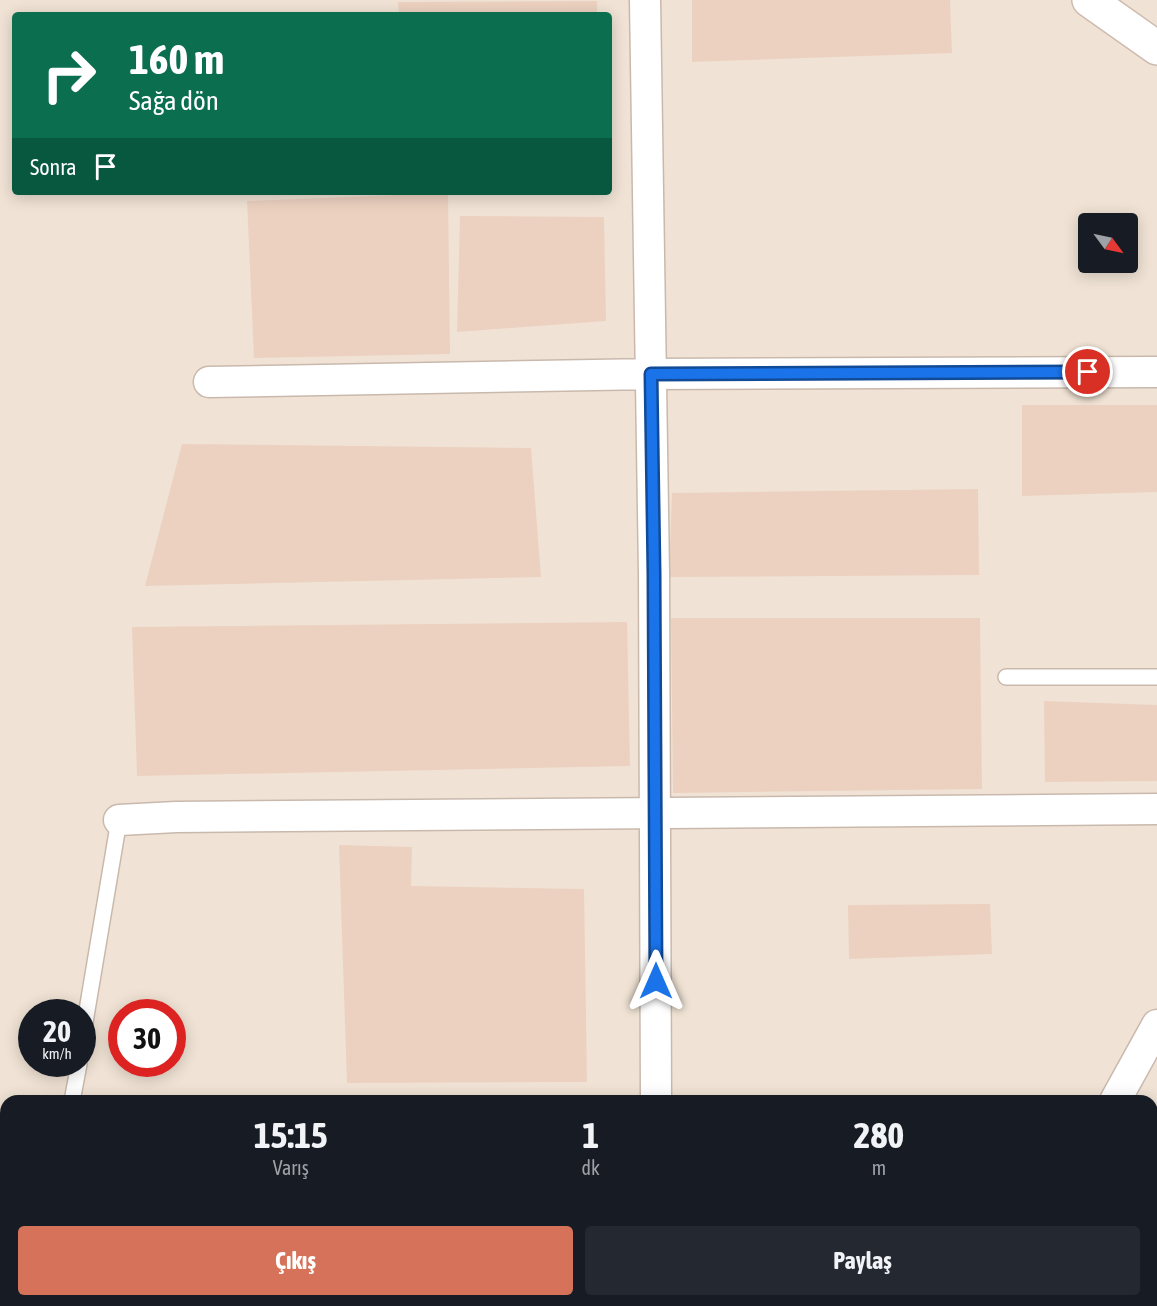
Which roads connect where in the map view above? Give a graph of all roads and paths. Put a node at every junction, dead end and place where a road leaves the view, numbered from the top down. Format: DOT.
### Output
graph roads {
  1 [pos="645,0"];
  2 [pos="1089,0"];
  3 [pos="1157,48"];
  4 [pos="1157,372"];
  5 [pos="651,374"];
  6 [pos="209,382"];
  7 [pos="1006,677"];
  8 [pos="1157,677"];
  9 [pos="1157,809"];
  10 [pos="656,813"];
  11 [pos="119,820"];
  12 [pos="89,999"];
  13 [pos="1157,1025"];
  14 [pos="77,1077"];
  15 [pos="73,1095"];
  16 [pos="657,1095"];
  17 [pos="1118,1095"];
  1 -- 5 [label="street"];
  2 -- 3 [label="street"];
  4 -- 5 [label="street"];
  5 -- 6 [label="street"];
  5 -- 10 [label="street"];
  7 -- 8 [label="lane"];
  9 -- 10 [label="street"];
  10 -- 11 [label="street"];
  10 -- 16 [label="street"];
  11 -- 12 [label="lane"];
  13 -- 17 [label="street"];
  14 -- 15 [label="lane"];
}
